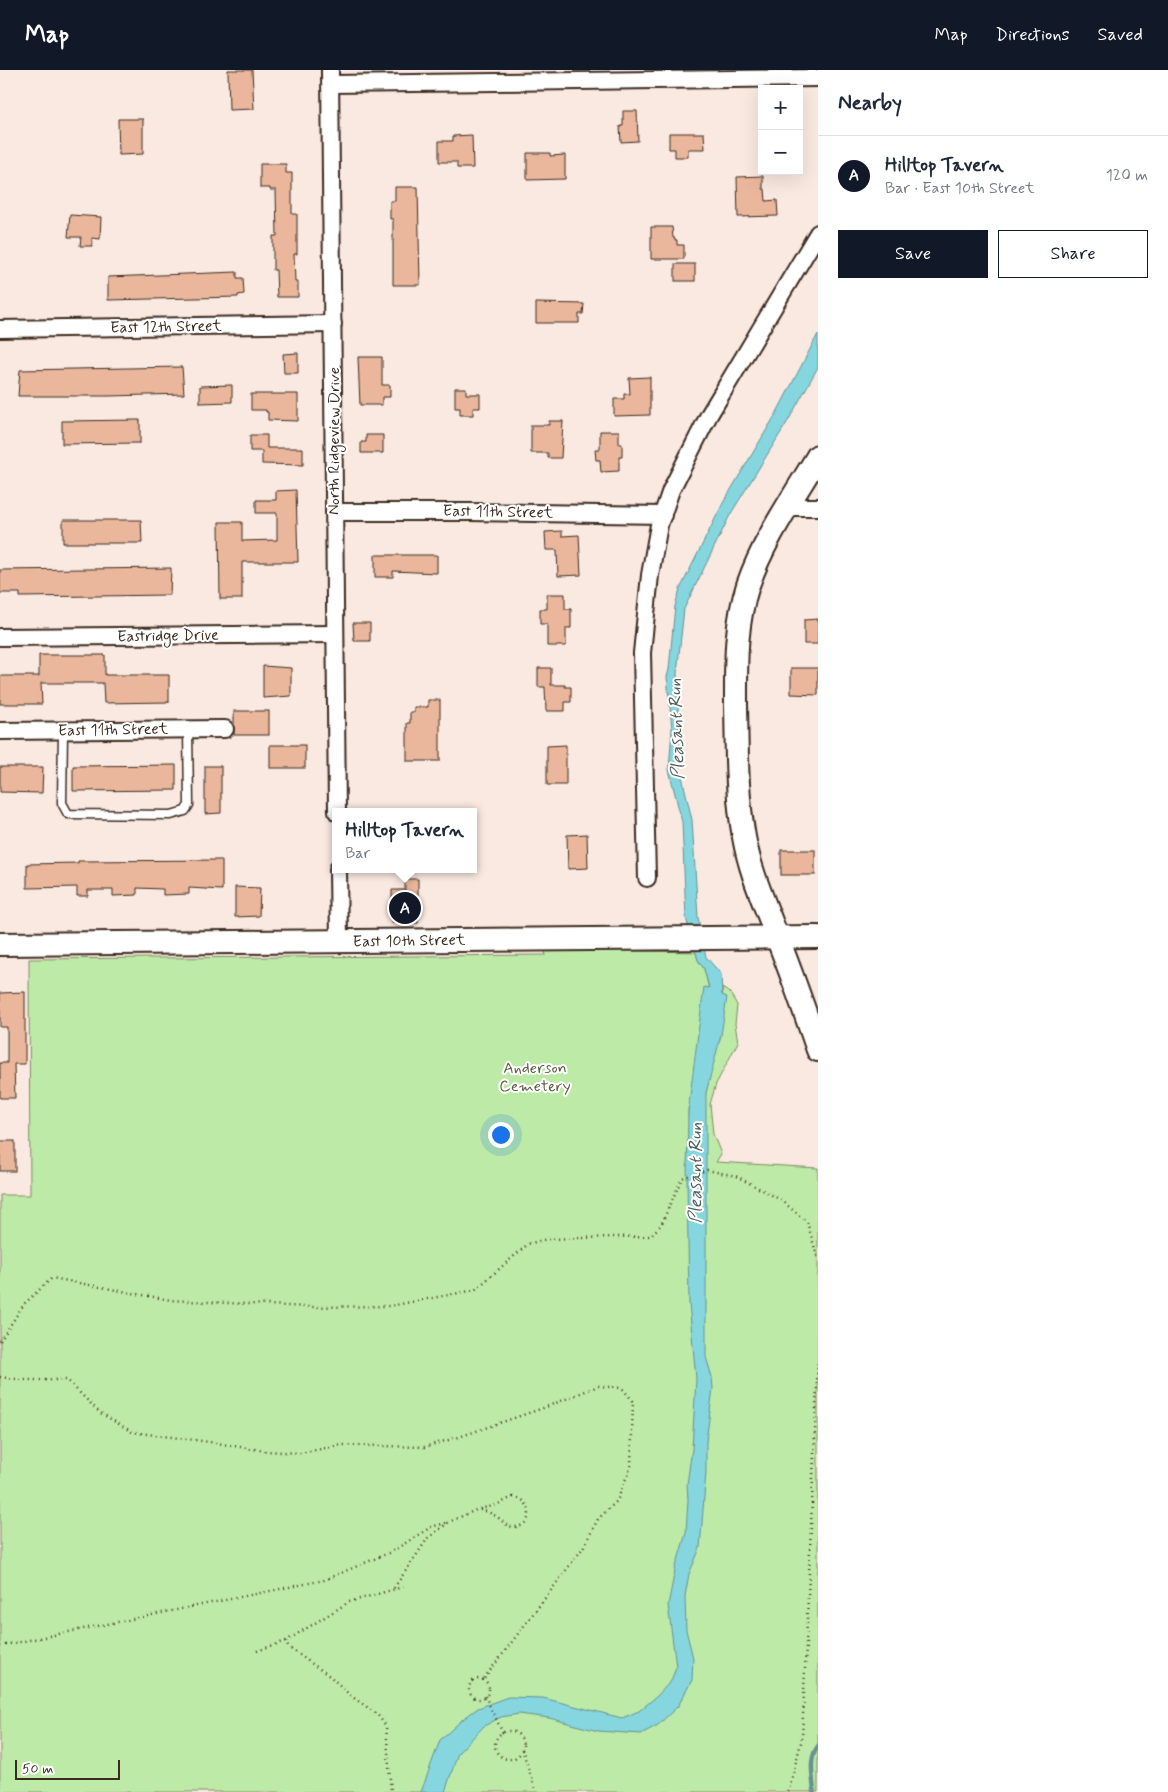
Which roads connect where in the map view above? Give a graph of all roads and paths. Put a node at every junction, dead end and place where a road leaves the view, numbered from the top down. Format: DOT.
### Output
graph roads {
  1 [pos="331,77"];
  2 [pos="818,78"];
  3 [pos="818,233"];
  4 [pos="333,324"];
  5 [pos="0,329"];
  6 [pos="818,456"];
  7 [pos="787,507"];
  8 [pos="818,507"];
  9 [pos="334,512"];
  10 [pos="663,515"];
  11 [pos="335,634"];
  12 [pos="0,638"];
  13 [pos="188,729"];
  14 [pos="225,729"];
  15 [pos="63,730"];
  16 [pos="0,731"];
  17 [pos="337,808"];
  18 [pos="338,873"];
  19 [pos="647,878"];
  20 [pos="818,937"];
  21 [pos="778,938"];
  22 [pos="339,941"];
  23 [pos="0,944"];
  24 [pos="818,1050"];
  25 [pos="818,1259"];
  26 [pos="0,1341"];
  27 [pos="818,1359"];
  28 [pos="0,1377"];
  29 [pos="478,1509"];
  30 [pos="449,1522"];
  31 [pos="406,1586"];
  32 [pos="394,1589"];
  33 [pos="286,1641"];
  34 [pos="0,1646"];
  35 [pos="257,1650"];
  36 [pos="484,1680"];
  37 [pos="485,1696"];
  38 [pos="503,1733"];
  39 [pos="522,1749"];
  40 [pos="390,1792"];
  41 [pos="536,1792"];
  42 [pos="788,1792"];
  1 -- 2 [label="street"];
  1 -- 4 [label="street, North Ridgeview Drive"];
  3 -- 10 [label="street"];
  4 -- 5 [label="street, East 12th Street"];
  4 -- 9 [label="street, North Ridgeview Drive"];
  6 -- 7 [label="main road"];
  7 -- 8 [label="street"];
  7 -- 21 [label="main road"];
  9 -- 10 [label="street, East 11th Street"];
  9 -- 11 [label="street, North Ridgeview Drive"];
  10 -- 19 [label="street"];
  11 -- 12 [label="street, Eastridge Drive"];
  11 -- 17 [label="street, North Ridgeview Drive"];
  13 -- 14 [label="street, East 11th Street"];
  13 -- 15 [label="street, East 11th Street"];
  13 -- 15 [label="lane"];
  15 -- 16 [label="street, East 11th Street"];
  18 -- 22 [label="street"];
  20 -- 21 [label="main road, East 10th Street"];
  21 -- 22 [label="main road, East 10th Street"];
  21 -- 24 [label="main road"];
  22 -- 23 [label="main road, East 10th Street"];
  25 -- 26 [label="path"];
  27 -- 42 [label="path"];
  28 -- 36 [label="path"];
  29 -- 29 [label="path"];
  29 -- 30 [label="path"];
  30 -- 32 [label="path"];
  30 -- 34 [label="path"];
  31 -- 32 [label="path"];
  32 -- 33 [label="path"];
  33 -- 35 [label="path"];
  33 -- 40 [label="path"];
  36 -- 37 [label="path"];
  36 -- 37 [label="path"];
  37 -- 38 [label="path"];
  38 -- 39 [label="path"];
  38 -- 39 [label="path"];
  39 -- 41 [label="path"];
}
